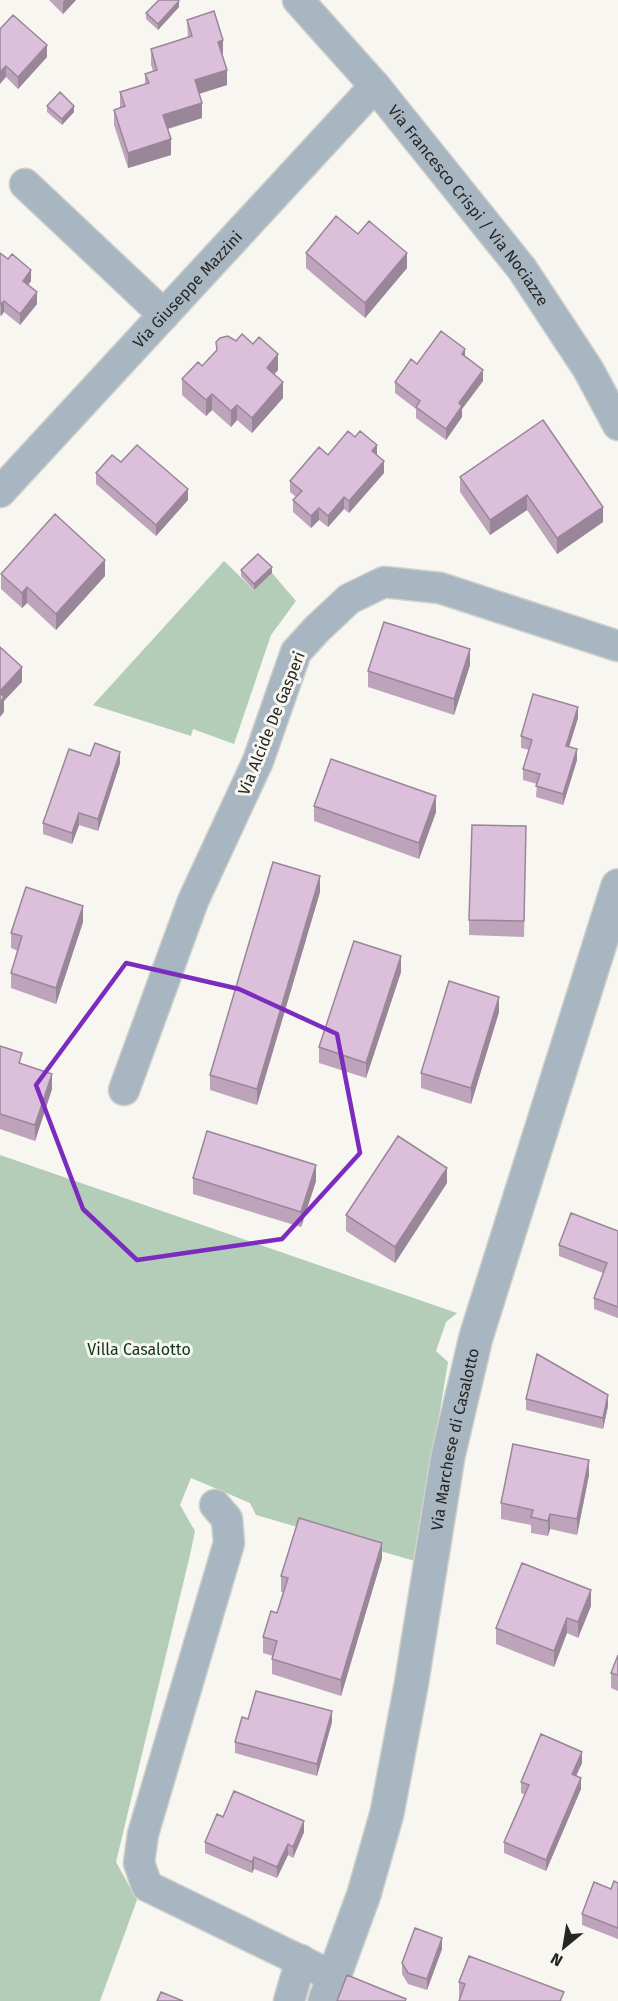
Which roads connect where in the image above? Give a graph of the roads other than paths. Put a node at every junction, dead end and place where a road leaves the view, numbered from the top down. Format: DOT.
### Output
graph roads {
  1 [pos="298,0"];
  2 [pos="375,86"];
  3 [pos="25,184"];
  4 [pos="164,315"];
  5 [pos="618,424"];
  6 [pos="0,492"];
  7 [pos="618,646"];
  8 [pos="618,886"];
  9 [pos="124,1090"];
  10 [pos="215,1505"];
  11 [pos="301,1960"];
  12 [pos="329,1989"];
  13 [pos="289,2001"];
  1 -- 2 [label="street, Via Francesco Crispi / Via Nociazze"];
  2 -- 4 [label="street, Via Giuseppe Mazzini"];
  2 -- 5 [label="street, Via Francesco Crispi / Via Nociazze"];
  3 -- 4 [label="street"];
  4 -- 6 [label="street, Via Giuseppe Mazzini"];
  7 -- 9 [label="street, Via Alcide De Gasperi"];
  8 -- 12 [label="street, Via Marchese di Casalotto"];
  10 -- 11 [label="street"];
  11 -- 12 [label="street"];
  11 -- 13 [label="street"];
}
